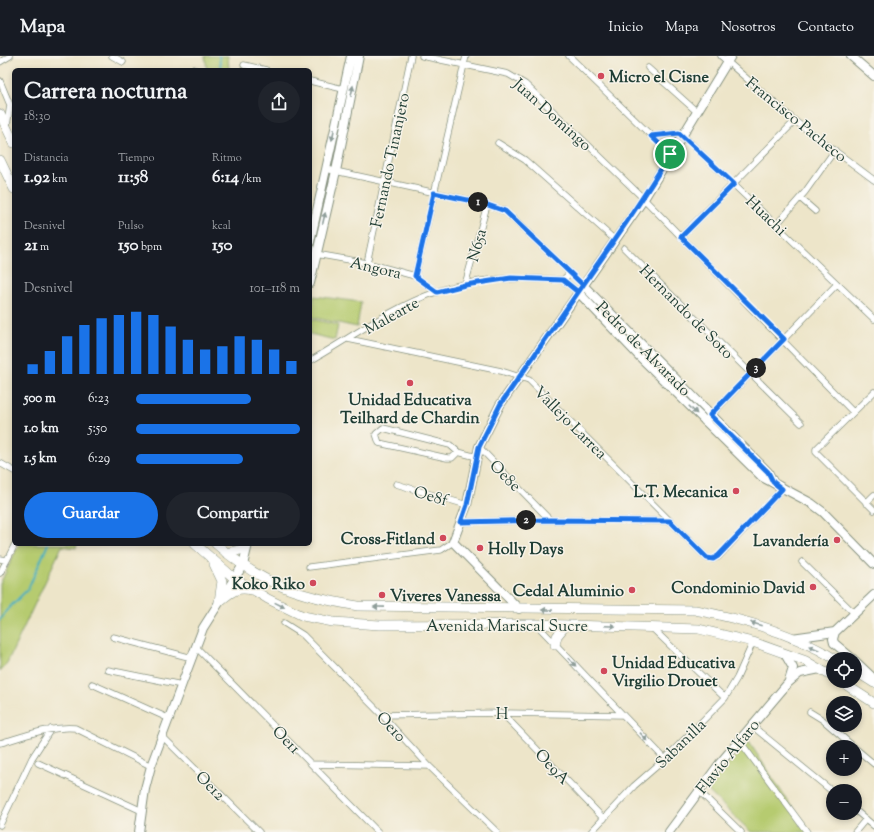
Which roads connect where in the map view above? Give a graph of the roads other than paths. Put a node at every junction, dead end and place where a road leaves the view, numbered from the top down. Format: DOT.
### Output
graph roads {
  1 [pos="10,56"];
  2 [pos="112,56"];
  3 [pos="351,56"];
  4 [pos="359,56"];
  5 [pos="411,56"];
  6 [pos="422,56"];
  7 [pos="466,56"];
  8 [pos="569,56"];
  9 [pos="851,56"];
  10 [pos="726,58"];
  11 [pos="0,62"];
  12 [pos="123,62"];
  13 [pos="244,65"];
  14 [pos="464,65"];
  15 [pos="257,68"];
  16 [pos="648,68"];
  17 [pos="874,76"];
  18 [pos="0,81"];
  19 [pos="312,81"];
  20 [pos="344,89"];
  21 [pos="696,111"];
  22 [pos="0,114"];
  23 [pos="795,121"];
  24 [pos="7,128"];
  25 [pos="682,135"];
  26 [pos="651,136"];
  27 [pos="12,139"];
  28 [pos="498,142"];
  29 [pos="835,150"];
  30 [pos="670,154"];
  31 [pos="0,160"];
  32 [pos="326,169"];
  33 [pos="336,171"];
  34 [pos="874,180"];
  35 [pos="385,181"];
  36 [pos="734,184"];
  37 [pos="12,185"];
  38 [pos="434,193"];
  39 [pos="800,198"];
  40 [pos="644,199"];
  41 [pos="488,205"];
  42 [pos="815,211"];
  43 [pos="777,224"];
  44 [pos="312,233"];
  45 [pos="681,237"];
  46 [pos="615,240"];
  47 [pos="624,248"];
  48 [pos="313,253"];
  49 [pos="312,263"];
  50 [pos="367,263"];
  51 [pos="570,273"];
  52 [pos="415,276"];
  53 [pos="563,280"];
  54 [pos="837,284"];
  55 [pos="465,285"];
  56 [pos="580,289"];
  57 [pos="437,292"];
  58 [pos="874,319"];
  59 [pos="348,339"];
  60 [pos="784,339"];
  61 [pos="312,359"];
  62 [pos="750,374"];
  63 [pos="519,375"];
  64 [pos="874,393"];
  65 [pos="853,412"];
  66 [pos="710,415"];
  67 [pos="704,422"];
  68 [pos="802,423"];
  69 [pos="479,447"];
  70 [pos="458,452"];
  71 [pos="477,457"];
  72 [pos="0,463"];
  73 [pos="12,471"];
  74 [pos="773,482"];
  75 [pos="396,484"];
  76 [pos="782,489"];
  77 [pos="874,496"];
  78 [pos="866,502"];
  79 [pos="467,505"];
  80 [pos="874,510"];
  81 [pos="550,520"];
  82 [pos="670,521"];
  83 [pos="461,522"];
  84 [pos="454,542"];
  85 [pos="14,546"];
  86 [pos="197,546"];
  87 [pos="218,546"];
  88 [pos="244,546"];
  89 [pos="247,546"];
  90 [pos="226,553"];
  91 [pos="209,556"];
  92 [pos="0,559"];
  93 [pos="7,560"];
  94 [pos="802,562"];
  95 [pos="874,564"];
  96 [pos="243,565"];
  97 [pos="309,566"];
  98 [pos="0,573"];
  99 [pos="234,578"];
  100 [pos="253,590"];
  101 [pos="874,595"];
  102 [pos="219,602"];
  103 [pos="460,608"];
  104 [pos="489,609"];
  105 [pos="519,609"];
  106 [pos="855,614"];
  107 [pos="284,623"];
  108 [pos="460,624"];
  109 [pos="490,624"];
  110 [pos="536,624"];
  111 [pos="566,625"];
  112 [pos="650,627"];
  113 [pos="835,632"];
  114 [pos="112,637"];
  115 [pos="792,638"];
  116 [pos="753,642"];
  117 [pos="555,644"];
  118 [pos="196,647"];
  119 [pos="845,652"];
  120 [pos="826,653"];
  121 [pos="785,654"];
  122 [pos="192,658"];
  123 [pos="862,668"];
  124 [pos="820,669"];
  125 [pos="108,670"];
  126 [pos="826,673"];
  127 [pos="862,676"];
  128 [pos="874,680"];
  129 [pos="788,683"];
  130 [pos="874,683"];
  131 [pos="92,684"];
  132 [pos="182,685"];
  133 [pos="850,688"];
  134 [pos="725,698"];
  135 [pos="874,704"];
  136 [pos="810,712"];
  137 [pos="502,713"];
  138 [pos="382,715"];
  139 [pos="623,715"];
  140 [pos="170,719"];
  141 [pos="751,725"];
  142 [pos="51,729"];
  143 [pos="163,737"];
  144 [pos="739,740"];
  145 [pos="847,740"];
  146 [pos="0,743"];
  147 [pos="862,753"];
  148 [pos="665,759"];
  149 [pos="38,763"];
  150 [pos="312,764"];
  151 [pos="874,764"];
  152 [pos="151,766"];
  153 [pos="429,766"];
  154 [pos="826,786"];
  155 [pos="698,790"];
  156 [pos="142,811"];
  157 [pos="862,816"];
  158 [pos="604,819"];
  159 [pos="866,819"];
  160 [pos="0,825"];
  161 [pos="874,826"];
  162 [pos="140,832"];
  163 [pos="260,832"];
  164 [pos="378,832"];
  165 [pos="497,832"];
  166 [pos="591,832"];
  167 [pos="669,832"];
  168 [pos="741,832"];
  169 [pos="806,832"];
  170 [pos="855,832"];
  1 -- 11 [label="street"];
  2 -- 12 [label="street"];
  3 -- 20 [label="street"];
  33 -- 4 [label="street, one-way"];
  5 -- 35 [label="street, Fernando Tinanjero"];
  6 -- 14 [label="street, Juan Domingo"];
  7 -- 14 [label="street"];
  8 -- 26 [label="street"];
  9 -- 17 [label="street"];
  10 -- 21 [label="street"];
  10 -- 23 [label="street, Francisco Pacheco"];
  13 -- 15 [label="street"];
  14 -- 38 [label="street"];
  14 -- 40 [label="street, Juan Domingo"];
  16 -- 21 [label="street"];
  18 -- 24 [label="street"];
  19 -- 20 [label="street"];
  20 -- 32 [label="street, one-way"];
  21 -- 25 [label="street"];
  22 -- 24 [label="main road"];
  23 -- 29 [label="street, Francisco Pacheco"];
  23 -- 36 [label="street"];
  24 -- 27 [label="main road"];
  25 -- 26 [label="street"];
  25 -- 30 [label="street"];
  25 -- 36 [label="street, Huachi"];
  26 -- 30 [label="street"];
  28 -- 46 [label="street"];
  29 -- 34 [label="street, Francisco Pacheco"];
  29 -- 39 [label="street"];
  30 -- 40 [label="street"];
  31 -- 37 [label="main road"];
  32 -- 33 [label="street, Pedro de Alvarado"];
  32 -- 44 [label="street"];
  33 -- 35 [label="street, Pedro de Alvarado"];
  48 -- 33 [label="street, one-way"];
  35 -- 38 [label="street, Pedro de Alvarado"];
  35 -- 50 [label="street, Fernando Tinanjero"];
  36 -- 43 [label="street, Huachi"];
  36 -- 45 [label="street"];
  38 -- 41 [label="street, Pedro de Alvarado"];
  38 -- 52 [label="street"];
  39 -- 42 [label="street"];
  39 -- 43 [label="street"];
  40 -- 45 [label="street, Juan Domingo"];
  40 -- 46 [label="street"];
  41 -- 51 [label="street, Pedro de Alvarado"];
  41 -- 55 [label="street, N65a"];
  43 -- 54 [label="street, Huachi"];
  45 -- 60 [label="street, Juan Domingo"];
  46 -- 56 [label="street"];
  47 -- 62 [label="street, Hernando de Soto"];
  48 -- 49 [label="street"];
  48 -- 50 [label="street, Angora"];
  50 -- 52 [label="street, Angora"];
  51 -- 53 [label="street"];
  51 -- 56 [label="street, Pedro de Alvarado"];
  52 -- 57 [label="street, Angora"];
  53 -- 55 [label="street, Malearte"];
  53 -- 56 [label="street, Pedro de Alvarado"];
  54 -- 58 [label="street, Huachi"];
  54 -- 60 [label="street"];
  55 -- 57 [label="street, Malearte"];
  56 -- 63 [label="street"];
  56 -- 66 [label="street, Pedro de Alvarado"];
  56 -- 67 [label="street, Pedro de Alvarado, one-way"];
  57 -- 59 [label="street, Malearte"];
  59 -- 61 [label="street, Malearte"];
  59 -- 63 [label="street, Vallejo Larrea"];
  60 -- 62 [label="street"];
  60 -- 65 [label="street, Juan Domingo"];
  62 -- 66 [label="street"];
  62 -- 68 [label="street, Hernando de Soto"];
  63 -- 69 [label="street"];
  63 -- 82 [label="street, Vallejo Larrea"];
  64 -- 65 [label="street"];
  65 -- 78 [label="street"];
  66 -- 67 [label="street"];
  66 -- 74 [label="street, Pedro de Alvarado"];
  67 -- 74 [label="street, Pedro de Alvarado"];
  69 -- 71 [label="street"];
  69 -- 81 [label="street, Oe8e"];
  70 -- 70 [label="street"];
  70 -- 71 [label="street"];
  71 -- 79 [label="street"];
  72 -- 73 [label="street"];
  74 -- 76 [label="street, Pedro de Alvarado"];
  75 -- 79 [label="street, Oe8f"];
  76 -- 82 [label="street, Vallejo Larrea"];
  76 -- 95 [label="street, Pedro de Alvarado"];
  77 -- 78 [label="street"];
  78 -- 80 [label="street"];
  79 -- 83 [label="street"];
  81 -- 82 [label="street"];
  81 -- 83 [label="street"];
  83 -- 84 [label="street"];
  84 -- 97 [label="street"];
  84 -- 105 [label="street"];
  85 -- 93 [label="street"];
  86 -- 91 [label="main road, Avenida Mariscal Sucre"];
  87 -- 90 [label="main road, Avenida Mariscal Sucre"];
  88 -- 90 [label="main road"];
  89 -- 96 [label="street"];
  90 -- 96 [label="main road, Avenida Mariscal Sucre"];
  91 -- 99 [label="main road, Avenida Mariscal Sucre"];
  91 -- 102 [label="main road"];
  92 -- 93 [label="street"];
  93 -- 98 [label="street"];
  94 -- 106 [label="street"];
  96 -- 99 [label="street"];
  103 -- 96 [label="main road, Avenida Mariscal Sucre, one-way"];
  99 -- 100 [label="main road, Avenida Mariscal Sucre"];
  99 -- 102 [label="street"];
  100 -- 102 [label="main road"];
  100 -- 108 [label="main road, Avenida Mariscal Sucre, one-way"];
  101 -- 106 [label="street"];
  102 -- 118 [label="street"];
  103 -- 104 [label="main road, Avenida Mariscal Sucre"];
  103 -- 108 [label="main road"];
  104 -- 105 [label="main road, Avenida Mariscal Sucre"];
  104 -- 109 [label="main road"];
  115 -- 105 [label="main road, Avenida Mariscal Sucre, one-way"];
  106 -- 113 [label="street"];
  107 -- 138 [label="street, Oe10"];
  108 -- 109 [label="main road, Avenida Mariscal Sucre"];
  109 -- 110 [label="main road, Avenida Mariscal Sucre"];
  110 -- 111 [label="main road, Avenida Mariscal Sucre"];
  110 -- 117 [label="street"];
  111 -- 112 [label="main road, Avenida Mariscal Sucre, one-way"];
  111 -- 117 [label="main road"];
  112 -- 116 [label="main road, Avenida Mariscal Sucre"];
  112 -- 134 [label="street"];
  113 -- 115 [label="street"];
  113 -- 119 [label="street"];
  114 -- 122 [label="street"];
  120 -- 115 [label="main road, Avenida Mariscal Sucre, one-way"];
  116 -- 121 [label="main road, Avenida Mariscal Sucre"];
  116 -- 134 [label="street, Sabanilla"];
  117 -- 139 [label="street, one-way"];
  118 -- 122 [label="street"];
  118 -- 150 [label="street, Oe11"];
  121 -- 124 [label="main road, Avenida Mariscal Sucre"];
  121 -- 129 [label="street"];
  122 -- 132 [label="street"];
  123 -- 128 [label="street"];
  124 -- 126 [label="main road, Avenida Mariscal Sucre"];
  124 -- 129 [label="street, Flavio Alfaro"];
  125 -- 132 [label="street"];
  127 -- 130 [label="main road"];
  129 -- 141 [label="street, Flavio Alfaro"];
  131 -- 140 [label="street"];
  132 -- 140 [label="street"];
  133 -- 135 [label="main road"];
  134 -- 148 [label="street, Sabanilla"];
  136 -- 145 [label="street"];
  137 -- 138 [label="street, H"];
  137 -- 139 [label="street, H"];
  137 -- 158 [label="street, Oe9A"];
  138 -- 153 [label="street, Oe10"];
  139 -- 148 [label="street, one-way"];
  140 -- 143 [label="street"];
  141 -- 144 [label="street, Flavio Alfaro"];
  141 -- 154 [label="street"];
  142 -- 146 [label="street"];
  142 -- 152 [label="street"];
  142 -- 160 [label="street"];
  143 -- 152 [label="street"];
  143 -- 163 [label="street, Oe12"];
  144 -- 155 [label="street, Flavio Alfaro"];
  144 -- 169 [label="street"];
  147 -- 151 [label="street"];
  148 -- 158 [label="street, Sabanilla"];
  149 -- 156 [label="street"];
  150 -- 153 [label="street"];
  150 -- 164 [label="street, Oe11"];
  152 -- 156 [label="street"];
  153 -- 165 [label="street, Oe10"];
  155 -- 167 [label="street, Flavio Alfaro"];
  155 -- 168 [label="street"];
  156 -- 162 [label="street"];
  157 -- 159 [label="street"];
  158 -- 166 [label="street, Sabanilla"];
  159 -- 161 [label="street"];
  159 -- 170 [label="street"];
}
